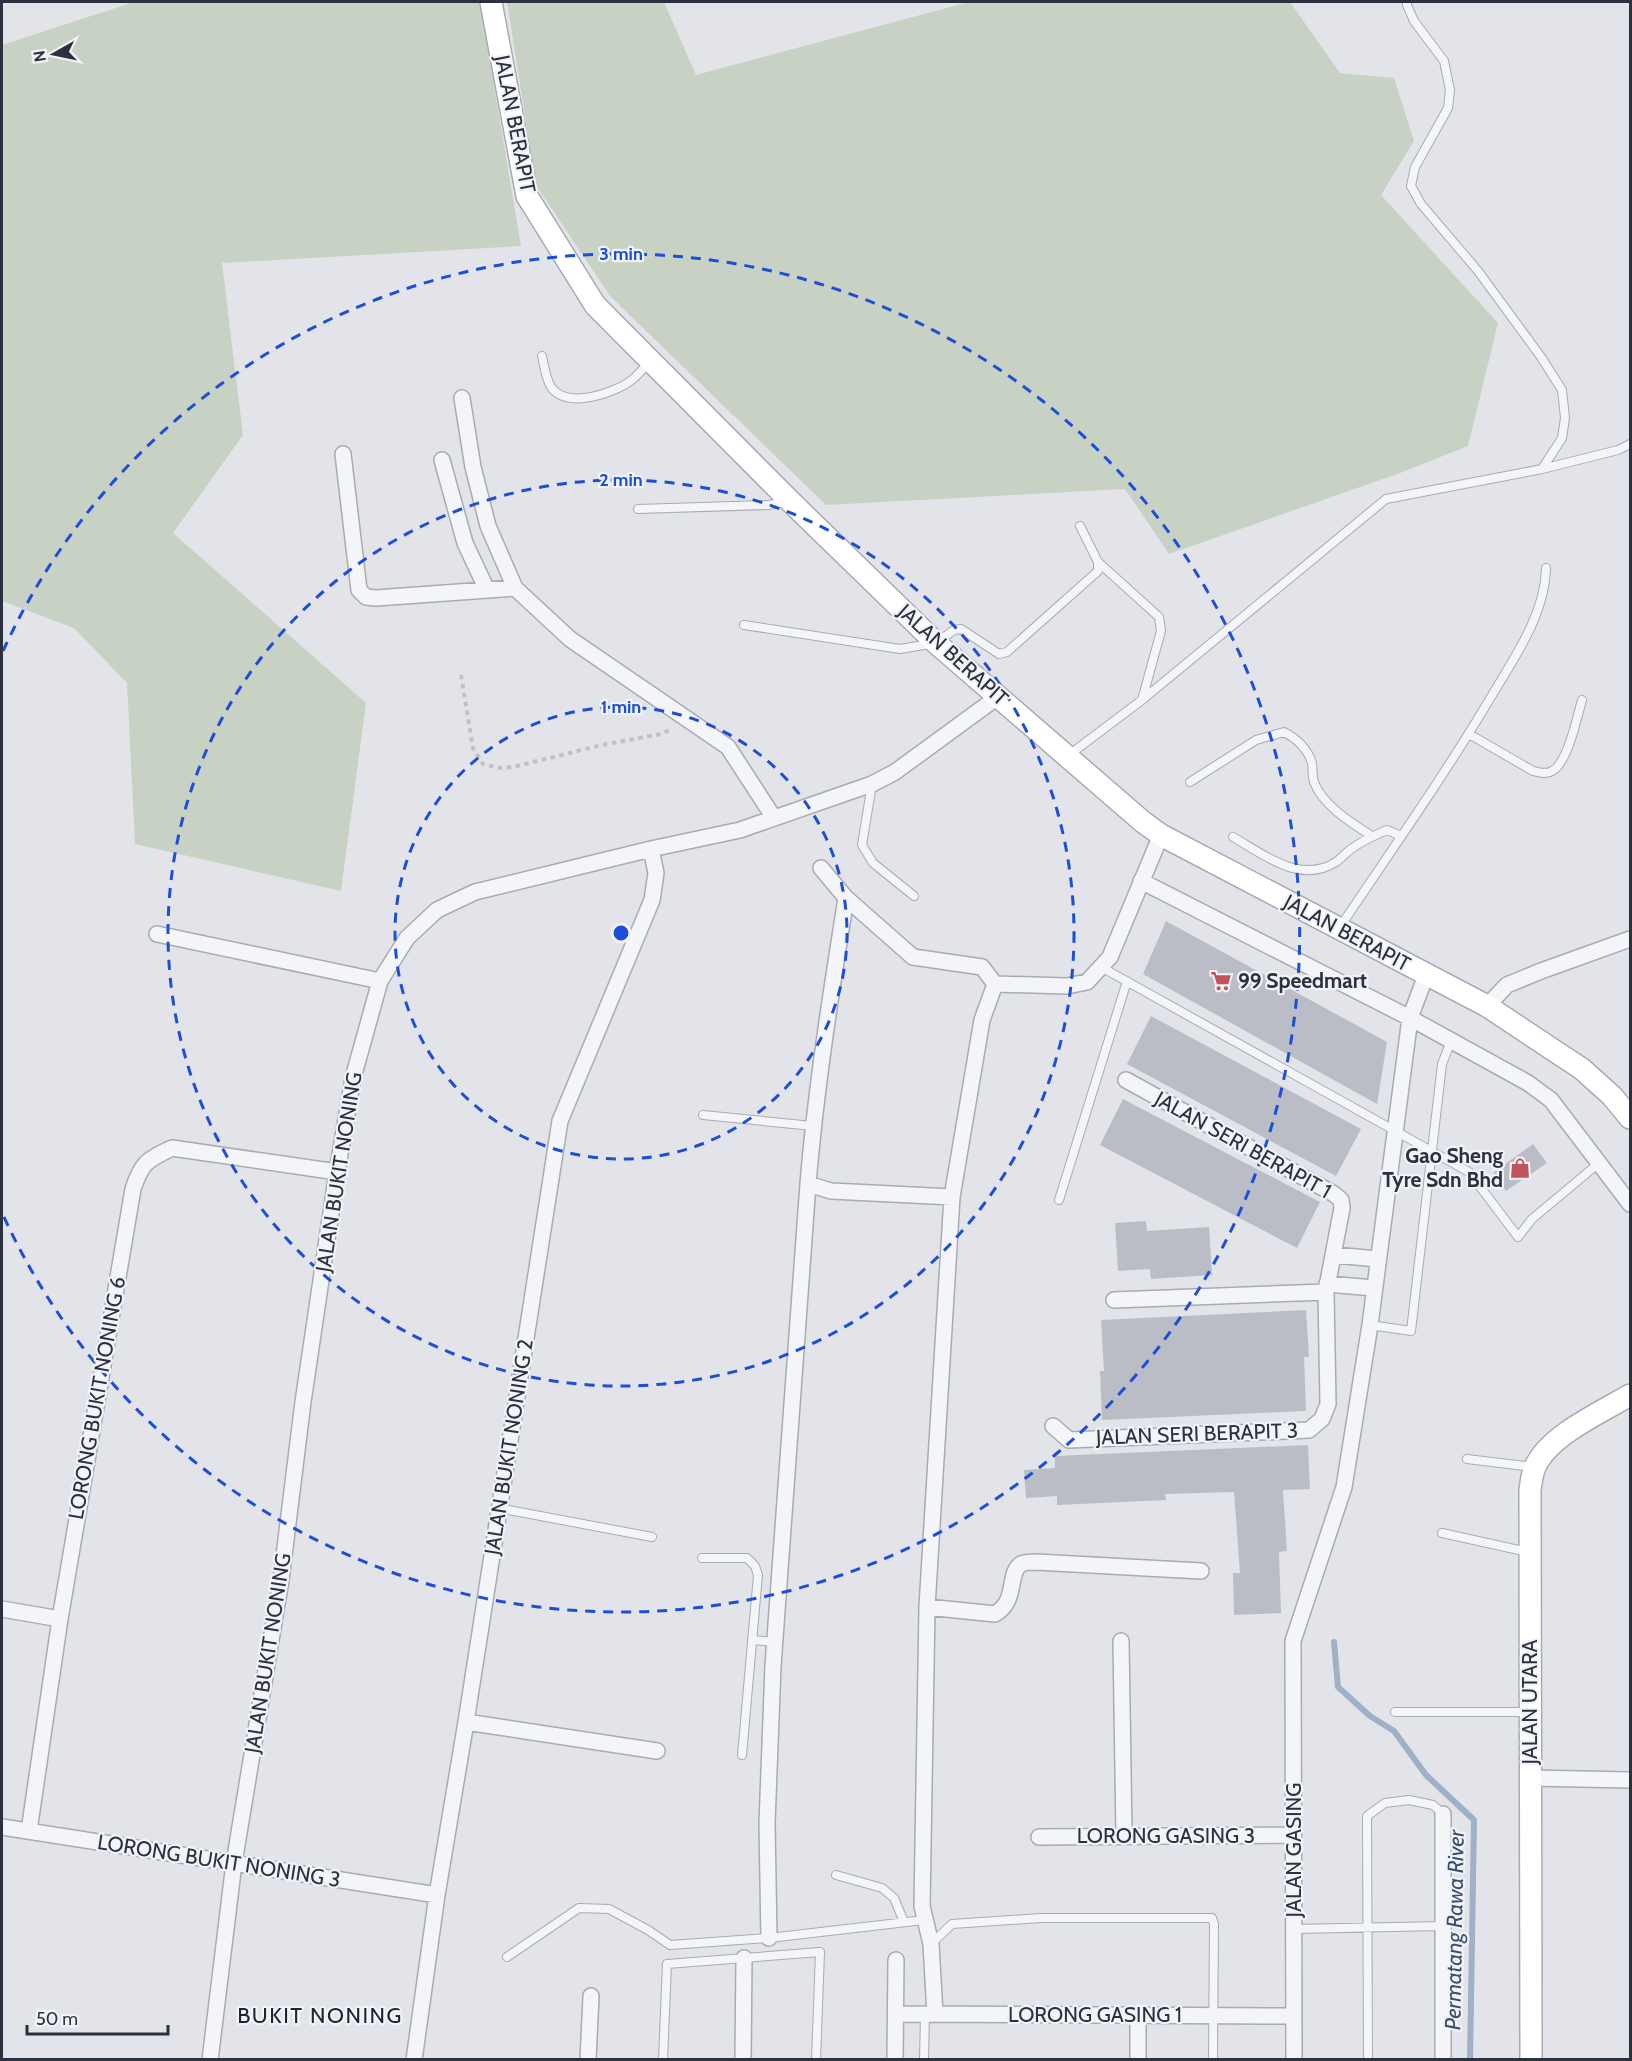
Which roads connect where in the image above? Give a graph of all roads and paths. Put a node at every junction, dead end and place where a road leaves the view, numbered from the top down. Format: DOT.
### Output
graph roads {
  1 [pos="491,2"];
  2 [pos="1407,2"];
  3 [pos="542,356"];
  4 [pos="651,361"];
  5 [pos="462,398"];
  6 [pos="1630,444"];
  7 [pos="343,454"];
  8 [pos="442,460"];
  9 [pos="1542,469"];
  10 [pos="790,501"];
  11 [pos="638,509"];
  12 [pos="1080,526"];
  13 [pos="1098,562"];
  14 [pos="1546,568"];
  15 [pos="515,588"];
  16 [pos="487,590"];
  17 [pos="744,625"];
  18 [pos="936,643"];
  19 [pos="461,675"];
  20 [pos="999,696"];
  21 [pos="1142,700"];
  22 [pos="1582,700"];
  23 [pos="692,721"];
  24 [pos="1469,734"];
  25 [pos="1068,756"];
  26 [pos="1190,782"];
  27 [pos="872,784"];
  28 [pos="774,818"];
  29 [pos="1161,836"];
  30 [pos="1372,836"];
  31 [pos="1401,836"];
  32 [pos="1233,837"];
  33 [pos="651,849"];
  34 [pos="821,868"];
  35 [pos="1141,881"];
  36 [pos="914,896"];
  37 [pos="846,898"];
  38 [pos="1339,929"];
  39 [pos="157,934"];
  40 [pos="1630,939"];
  41 [pos="1101,967"];
  42 [pos="1426,975"];
  43 [pos="380,981"];
  44 [pos="1127,981"];
  45 [pos="995,984"];
  46 [pos="1487,1006"];
  47 [pos="1410,1018"];
  48 [pos="1451,1041"];
  49 [pos="1126,1080"];
  50 [pos="702,1115"];
  51 [pos="1630,1118"];
  52 [pos="813,1126"];
  53 [pos="1394,1130"];
  54 [pos="1432,1151"];
  55 [pos="1599,1163"];
  56 [pos="337,1173"];
  57 [pos="808,1184"];
  58 [pos="952,1197"];
  59 [pos="1059,1200"];
  60 [pos="1630,1204"];
  61 [pos="1334,1255"];
  62 [pos="1378,1259"];
  63 [pos="1326,1288"];
  64 [pos="1374,1288"];
  65 [pos="1114,1300"];
  66 [pos="1370,1324"];
  67 [pos="1630,1395"];
  68 [pos="1053,1426"];
  69 [pos="1467,1459"];
  70 [pos="1535,1467"];
  71 [pos="498,1508"];
  72 [pos="1442,1533"];
  73 [pos="652,1537"];
  74 [pos="1530,1552"];
  75 [pos="702,1558"];
  76 [pos="1201,1571"];
  77 [pos="927,1607"];
  78 [pos="2,1609"];
  79 [pos="60,1619"];
  80 [pos="752,1640"];
  81 [pos="1121,1641"];
  82 [pos="775,1642"];
  83 [pos="1395,1712"];
  84 [pos="1530,1712"];
  85 [pos="466,1722"];
  86 [pos="657,1751"];
  87 [pos="742,1755"];
  88 [pos="1530,1778"];
  89 [pos="1630,1780"];
  90 [pos="1443,1815"];
  91 [pos="2,1827"];
  92 [pos="29,1831"];
  93 [pos="1293,1835"];
  94 [pos="1124,1836"];
  95 [pos="1039,1837"];
  96 [pos="234,1863"];
  97 [pos="837,1875"];
  98 [pos="437,1895"];
  99 [pos="924,1920"];
  100 [pos="904,1922"];
  101 [pos="1443,1926"];
  102 [pos="1368,1927"];
  103 [pos="1294,1929"];
  104 [pos="769,1938"];
  105 [pos="931,1944"];
  106 [pos="507,1957"];
  107 [pos="744,1958"];
  108 [pos="896,1960"];
  109 [pos="591,1996"];
  110 [pos="896,2014"];
  111 [pos="930,2014"];
  112 [pos="1138,2015"];
  113 [pos="1213,2016"];
  114 [pos="1294,2016"];
  115 [pos="210,2060"];
  116 [pos="414,2060"];
  117 [pos="588,2060"];
  118 [pos="663,2060"];
  119 [pos="743,2060"];
  120 [pos="816,2060"];
  121 [pos="895,2060"];
  122 [pos="924,2060"];
  123 [pos="1138,2060"];
  124 [pos="1213,2060"];
  125 [pos="1294,2060"];
  126 [pos="1368,2060"];
  127 [pos="1443,2060"];
  128 [pos="1531,2060"];
  1 -- 4 [label="main road, JALAN BERAPIT"];
  2 -- 9 [label="lane"];
  3 -- 4 [label="lane"];
  4 -- 10 [label="main road, JALAN BERAPIT"];
  5 -- 15 [label="street"];
  6 -- 9 [label="lane"];
  7 -- 16 [label="street"];
  8 -- 16 [label="street"];
  9 -- 21 [label="lane"];
  10 -- 11 [label="lane"];
  10 -- 18 [label="main road, JALAN BERAPIT"];
  12 -- 13 [label="lane"];
  13 -- 18 [label="lane"];
  13 -- 21 [label="lane"];
  14 -- 24 [label="lane"];
  15 -- 16 [label="street"];
  15 -- 23 [label="street"];
  17 -- 18 [label="lane"];
  18 -- 20 [label="main road, JALAN BERAPIT"];
  19 -- 23 [label="path"];
  20 -- 25 [label="main road, JALAN BERAPIT"];
  20 -- 27 [label="street, JALAN BUKIT NONING"];
  21 -- 25 [label="lane"];
  22 -- 24 [label="lane"];
  23 -- 28 [label="street"];
  24 -- 31 [label="lane"];
  25 -- 29 [label="main road, JALAN BERAPIT"];
  26 -- 30 [label="lane"];
  27 -- 28 [label="street, JALAN BUKIT NONING"];
  27 -- 36 [label="lane"];
  28 -- 33 [label="street, JALAN BUKIT NONING"];
  29 -- 35 [label="street"];
  29 -- 38 [label="main road, JALAN BERAPIT"];
  30 -- 31 [label="lane"];
  30 -- 32 [label="lane"];
  31 -- 38 [label="lane"];
  33 -- 43 [label="street, JALAN BUKIT NONING"];
  33 -- 71 [label="street, JALAN BUKIT NONING 2"];
  34 -- 37 [label="street"];
  35 -- 41 [label="street"];
  35 -- 47 [label="street"];
  37 -- 45 [label="street"];
  37 -- 52 [label="street"];
  38 -- 42 [label="main road, JALAN BERAPIT"];
  39 -- 43 [label="street"];
  40 -- 46 [label="street"];
  41 -- 44 [label="lane"];
  41 -- 45 [label="street"];
  42 -- 46 [label="main road, JALAN BERAPIT"];
  42 -- 47 [label="street, JALAN GASING"];
  43 -- 56 [label="street, JALAN BUKIT NONING"];
  44 -- 53 [label="lane"];
  44 -- 59 [label="lane"];
  45 -- 58 [label="street"];
  46 -- 51 [label="main road, JALAN BERAPIT"];
  47 -- 48 [label="street"];
  47 -- 53 [label="street, JALAN GASING"];
  48 -- 54 [label="lane"];
  48 -- 55 [label="street"];
  49 -- 61 [label="street, JALAN SERI BERAPIT 1"];
  50 -- 52 [label="lane"];
  52 -- 57 [label="street"];
  53 -- 54 [label="lane"];
  53 -- 62 [label="street, JALAN GASING"];
  54 -- 55 [label="lane"];
  54 -- 66 [label="lane"];
  55 -- 60 [label="street"];
  56 -- 79 [label="street, LORONG BUKIT NONING 6"];
  56 -- 96 [label="street, JALAN BUKIT NONING"];
  57 -- 58 [label="street"];
  57 -- 82 [label="street"];
  58 -- 77 [label="street"];
  61 -- 62 [label="street"];
  61 -- 63 [label="street, JALAN SERI BERAPIT 1"];
  62 -- 64 [label="street, JALAN GASING"];
  63 -- 64 [label="street"];
  63 -- 65 [label="street"];
  63 -- 68 [label="street, JALAN SERI BERAPIT 3"];
  64 -- 66 [label="street, JALAN GASING"];
  66 -- 93 [label="street, JALAN GASING"];
  67 -- 70 [label="main road, JALAN UTARA"];
  69 -- 70 [label="lane"];
  70 -- 74 [label="main road, JALAN UTARA"];
  71 -- 73 [label="lane"];
  71 -- 85 [label="street, JALAN BUKIT NONING 2"];
  72 -- 74 [label="lane"];
  74 -- 84 [label="main road, JALAN UTARA"];
  75 -- 80 [label="lane"];
  76 -- 77 [label="street"];
  77 -- 99 [label="street"];
  78 -- 79 [label="street"];
  79 -- 92 [label="street, LORONG BUKIT NONING 6"];
  80 -- 82 [label="lane"];
  80 -- 87 [label="lane"];
  81 -- 94 [label="street"];
  82 -- 104 [label="street"];
  83 -- 84 [label="lane"];
  84 -- 88 [label="main road, JALAN UTARA"];
  85 -- 86 [label="street"];
  85 -- 98 [label="street, JALAN BUKIT NONING 2"];
  88 -- 89 [label="street"];
  88 -- 128 [label="main road, JALAN UTARA"];
  90 -- 101 [label="street"];
  90 -- 102 [label="lane"];
  91 -- 92 [label="street, LORONG BUKIT NONING 3"];
  92 -- 96 [label="street, LORONG BUKIT NONING 3"];
  93 -- 94 [label="street, LORONG GASING 3"];
  93 -- 103 [label="street, JALAN GASING"];
  94 -- 95 [label="street, LORONG GASING 3"];
  96 -- 98 [label="street, LORONG BUKIT NONING 3"];
  96 -- 115 [label="street, JALAN BUKIT NONING"];
  97 -- 100 [label="lane"];
  98 -- 116 [label="street, JALAN BUKIT NONING 2"];
  99 -- 100 [label="lane"];
  99 -- 105 [label="street"];
  100 -- 104 [label="lane"];
  101 -- 102 [label="lane"];
  101 -- 127 [label="street"];
  102 -- 103 [label="lane"];
  102 -- 126 [label="lane"];
  103 -- 114 [label="street, JALAN GASING"];
  104 -- 106 [label="lane"];
  105 -- 111 [label="street"];
  105 -- 113 [label="lane"];
  107 -- 118 [label="lane"];
  107 -- 119 [label="street"];
  107 -- 120 [label="lane"];
  108 -- 110 [label="street"];
  109 -- 117 [label="street"];
  110 -- 111 [label="street, LORONG GASING 1"];
  110 -- 121 [label="street"];
  111 -- 112 [label="street, LORONG GASING 1"];
  111 -- 122 [label="lane"];
  112 -- 113 [label="street, LORONG GASING 1"];
  112 -- 123 [label="street"];
  113 -- 114 [label="street, LORONG GASING 1"];
  113 -- 124 [label="lane"];
  114 -- 125 [label="street, JALAN GASING"];
}
